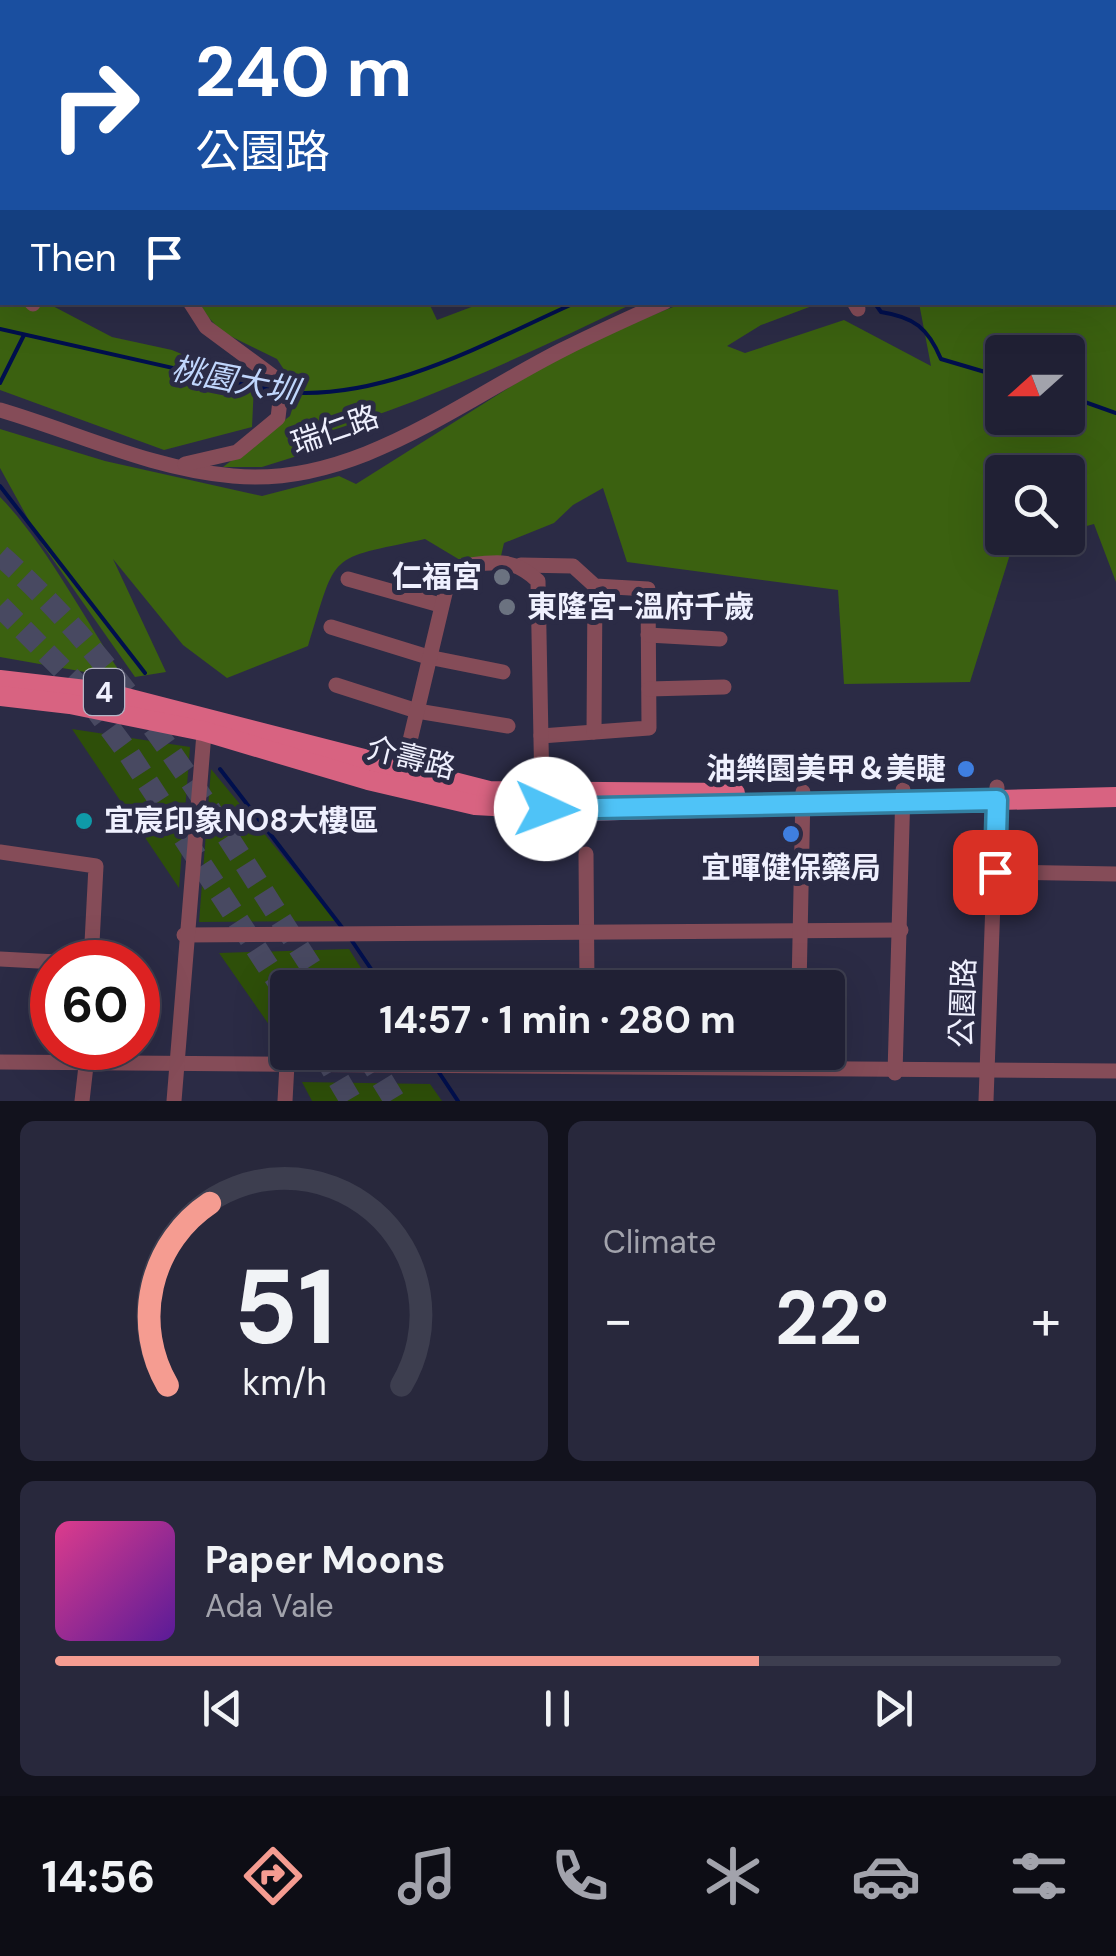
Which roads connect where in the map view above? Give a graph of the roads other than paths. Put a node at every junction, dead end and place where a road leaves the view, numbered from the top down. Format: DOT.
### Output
graph roads {
  1 [pos="192,305"];
  2 [pos="660,305"];
  3 [pos="0,410"];
  4 [pos="174,466"];
  5 [pos="521,565"];
  6 [pos="348,580"];
  7 [pos="595,586"];
  8 [pos="440,605"];
  9 [pos="331,627"];
  10 [pos="648,636"];
  11 [pos="720,639"];
  12 [pos="428,657"];
  13 [pos="503,672"];
  14 [pos="0,680"];
  15 [pos="336,685"];
  16 [pos="724,687"];
  17 [pos="649,689"];
  18 [pos="0,696"];
  19 [pos="417,711"];
  20 [pos="205,724"];
  21 [pos="508,726"];
  22 [pos="594,732"];
  23 [pos="541,736"];
  24 [pos="402,770"];
  25 [pos="1116,785"];
  26 [pos="542,792"];
  27 [pos="997,794"];
  28 [pos="903,796"];
  29 [pos="1116,797"];
  30 [pos="803,798"];
  31 [pos="0,852"];
  32 [pos="586,854"];
  33 [pos="995,872"];
  34 [pos="1116,874"];
  35 [pos="800,930"];
  36 [pos="901,930"];
  37 [pos="587,932"];
  38 [pos="184,935"];
  39 [pos="92,940"];
  40 [pos="0,959"];
  41 [pos="30,961"];
  42 [pos="586,970"];
  43 [pos="799,970"];
  44 [pos="30,1060"];
  45 [pos="160,1061"];
  46 [pos="0,1062"];
  47 [pos="176,1062"];
  48 [pos="270,1064"];
  49 [pos="85,1070"];
  50 [pos="287,1070"];
  51 [pos="759,1070"];
  52 [pos="1116,1071"];
  53 [pos="798,1072"];
  54 [pos="895,1072"];
  55 [pos="988,1074"];
  56 [pos="82,1101"];
  57 [pos="174,1101"];
  58 [pos="285,1101"];
  59 [pos="986,1101"];
  1 -- 4 [label="street"];
  2 -- 4 [label="street, 瑞仁路"];
  3 -- 4 [label="street, 瑞仁路"];
  5 -- 7 [label="street"];
  5 -- 8 [label="street"];
  5 -- 23 [label="street"];
  6 -- 8 [label="street"];
  7 -- 10 [label="street"];
  7 -- 22 [label="street"];
  8 -- 12 [label="street"];
  9 -- 12 [label="street"];
  10 -- 11 [label="street"];
  10 -- 17 [label="street"];
  12 -- 13 [label="street"];
  12 -- 19 [label="street"];
  14 -- 20 [label="main road, 介壽路 / 4"];
  15 -- 19 [label="street"];
  16 -- 17 [label="street"];
  17 -- 22 [label="street"];
  18 -- 20 [label="main road, 介壽路 / 4"];
  19 -- 21 [label="street"];
  19 -- 24 [label="street"];
  20 -- 24 [label="main road, 介壽路 / 4"];
  20 -- 30 [label="main road, 介壽路 / 4"];
  20 -- 38 [label="street"];
  22 -- 23 [label="street"];
  23 -- 26 [label="street"];
  24 -- 26 [label="main road, 介壽路 / 4"];
  25 -- 27 [label="main road, 介壽路 / 4"];
  26 -- 30 [label="main road, 介壽路 / 4"];
  27 -- 28 [label="main road, 介壽路 / 4"];
  27 -- 29 [label="main road, 介壽路 / 4"];
  27 -- 33 [label="street, 公園路"];
  28 -- 30 [label="main road, 介壽路 / 4"];
  28 -- 36 [label="street"];
  30 -- 35 [label="street"];
  31 -- 39 [label="street"];
  32 -- 37 [label="street"];
  33 -- 34 [label="street"];
  33 -- 55 [label="street, 公園路"];
  35 -- 36 [label="street"];
  35 -- 37 [label="street"];
  35 -- 43 [label="street"];
  36 -- 54 [label="street"];
  37 -- 38 [label="street"];
  37 -- 42 [label="street"];
  38 -- 47 [label="street"];
  40 -- 41 [label="street"];
  44 -- 46 [label="street"];
  45 -- 47 [label="street"];
  47 -- 48 [label="street"];
  47 -- 57 [label="street"];
  49 -- 56 [label="street"];
  50 -- 58 [label="street"];
  51 -- 53 [label="street"];
  52 -- 55 [label="street"];
  53 -- 54 [label="street"];
  54 -- 55 [label="street"];
  55 -- 59 [label="street, 公園路"];
}
